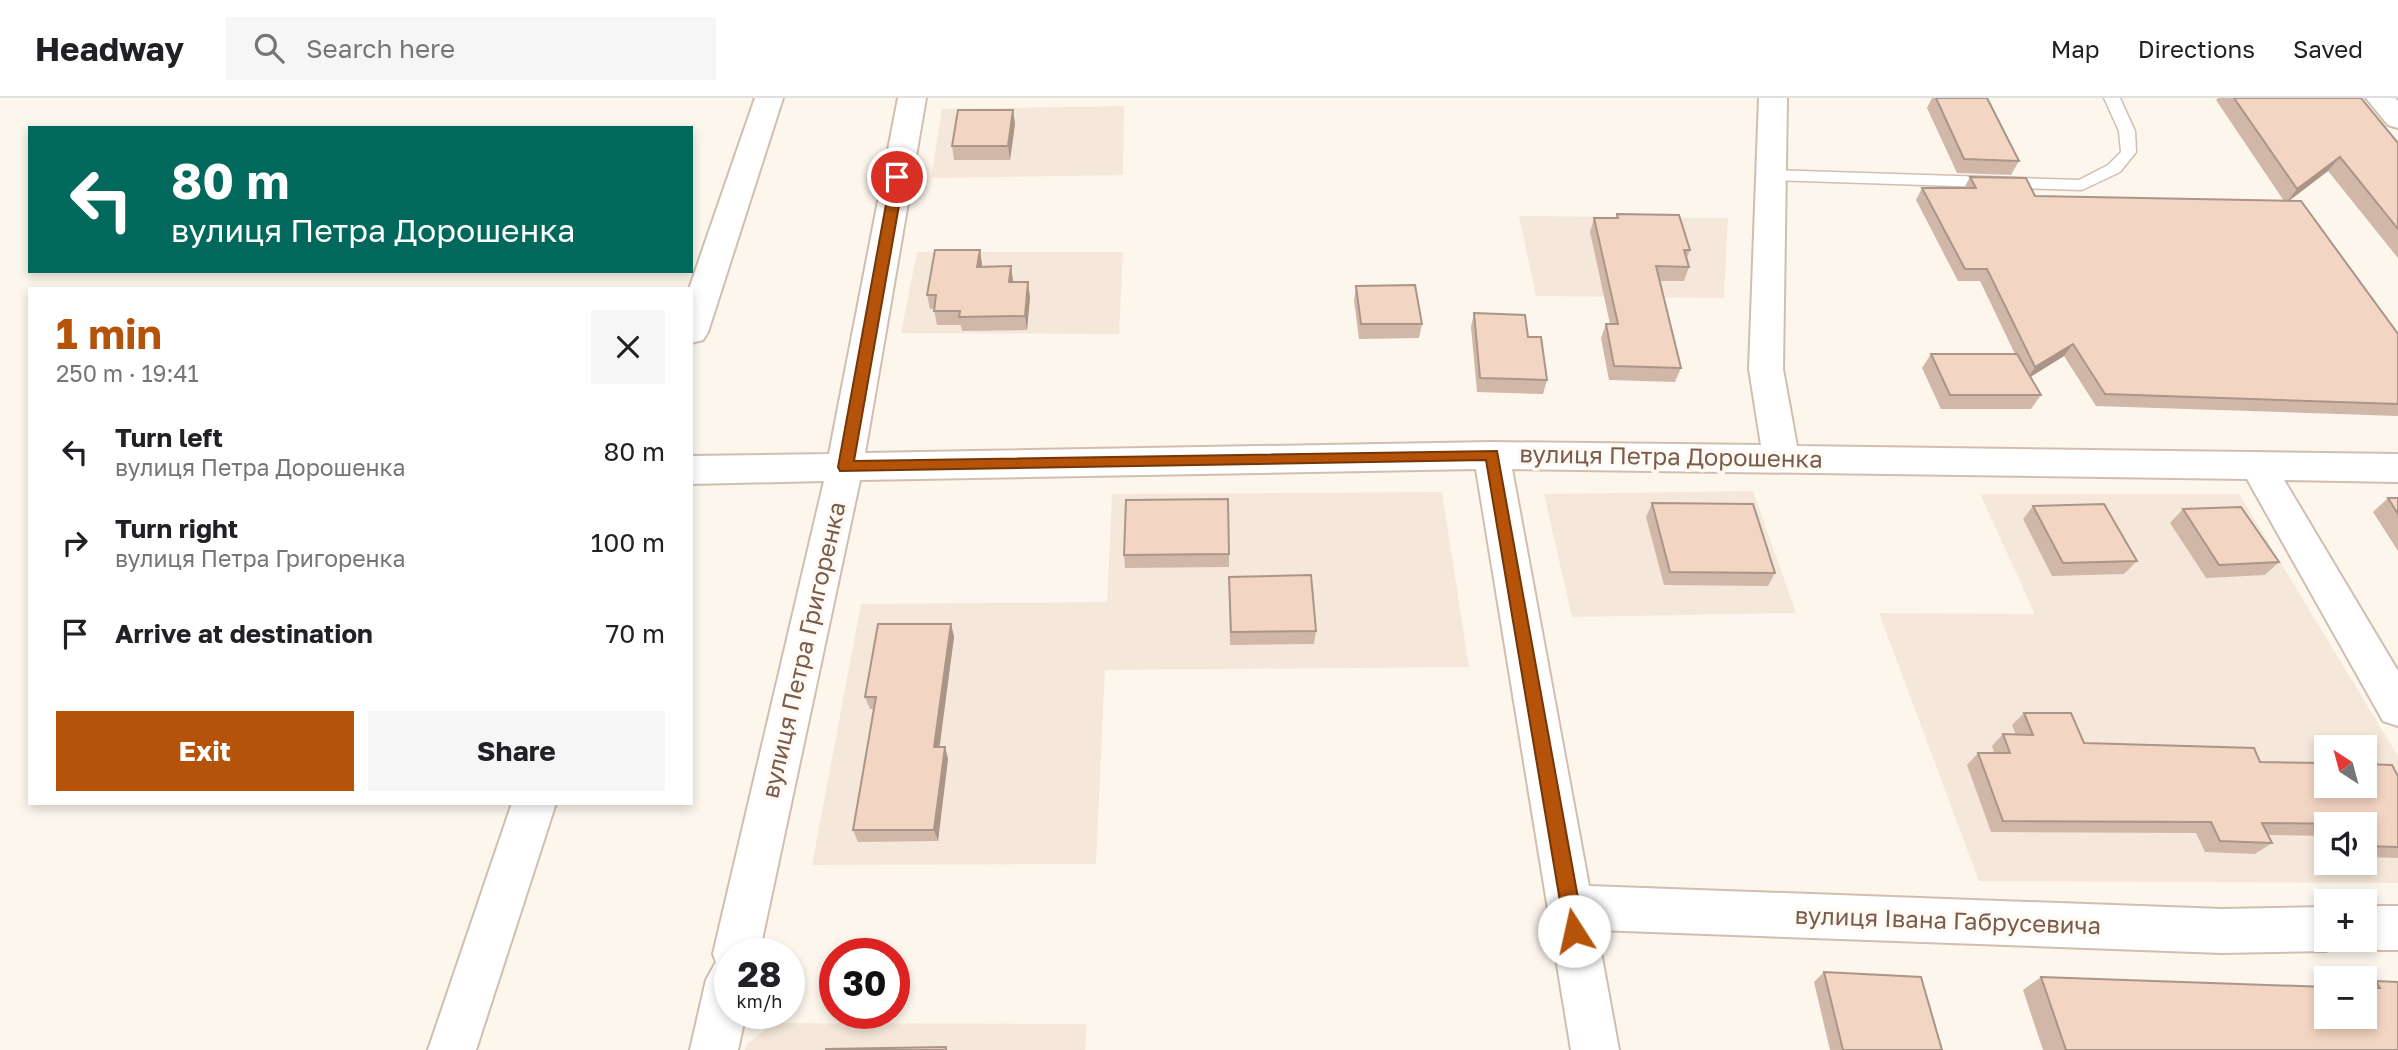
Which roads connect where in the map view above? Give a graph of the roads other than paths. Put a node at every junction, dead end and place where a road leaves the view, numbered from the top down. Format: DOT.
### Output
graph roads {
  1 [pos="769,98"];
  2 [pos="912,98"];
  3 [pos="1773,98"];
  4 [pos="2112,98"];
  5 [pos="2380,98"];
  6 [pos="2398,119"];
  7 [pos="1769,175"];
  8 [pos="693,326"];
  9 [pos="1492,455"];
  10 [pos="1781,457"];
  11 [pos="2257,465"];
  12 [pos="845,467"];
  13 [pos="2398,468"];
  14 [pos="693,470"];
  15 [pos="2398,708"];
  16 [pos="533,805"];
  17 [pos="1570,907"];
  18 [pos="2398,928"];
  19 [pos="2314,929"];
  20 [pos="2377,929"];
  21 [pos="740,938"];
  22 [pos="719,1029"];
  23 [pos="452,1050"];
  24 [pos="714,1050"];
  25 [pos="1595,1050"];
  1 -- 8 [label="street"];
  2 -- 12 [label="street, вулиця Петра Григоренка"];
  3 -- 7 [label="street"];
  4 -- 7 [label="lane"];
  5 -- 6 [label="street"];
  7 -- 10 [label="street"];
  9 -- 10 [label="street, вулиця Петра Дорошенка"];
  9 -- 12 [label="street, вулиця Петра Дорошенка"];
  9 -- 17 [label="street"];
  10 -- 11 [label="street, вулиця Петра Дорошенка"];
  11 -- 13 [label="street, вулиця Петра Дорошенка"];
  11 -- 15 [label="street"];
  12 -- 14 [label="street, вулиця Петра Дорошенка"];
  12 -- 21 [label="street, вулиця Петра Григоренка"];
  16 -- 23 [label="street"];
  17 -- 19 [label="street, вулиця Івана Габрусевича"];
  17 -- 25 [label="street"];
  18 -- 20 [label="street"];
  22 -- 24 [label="street"];
}
